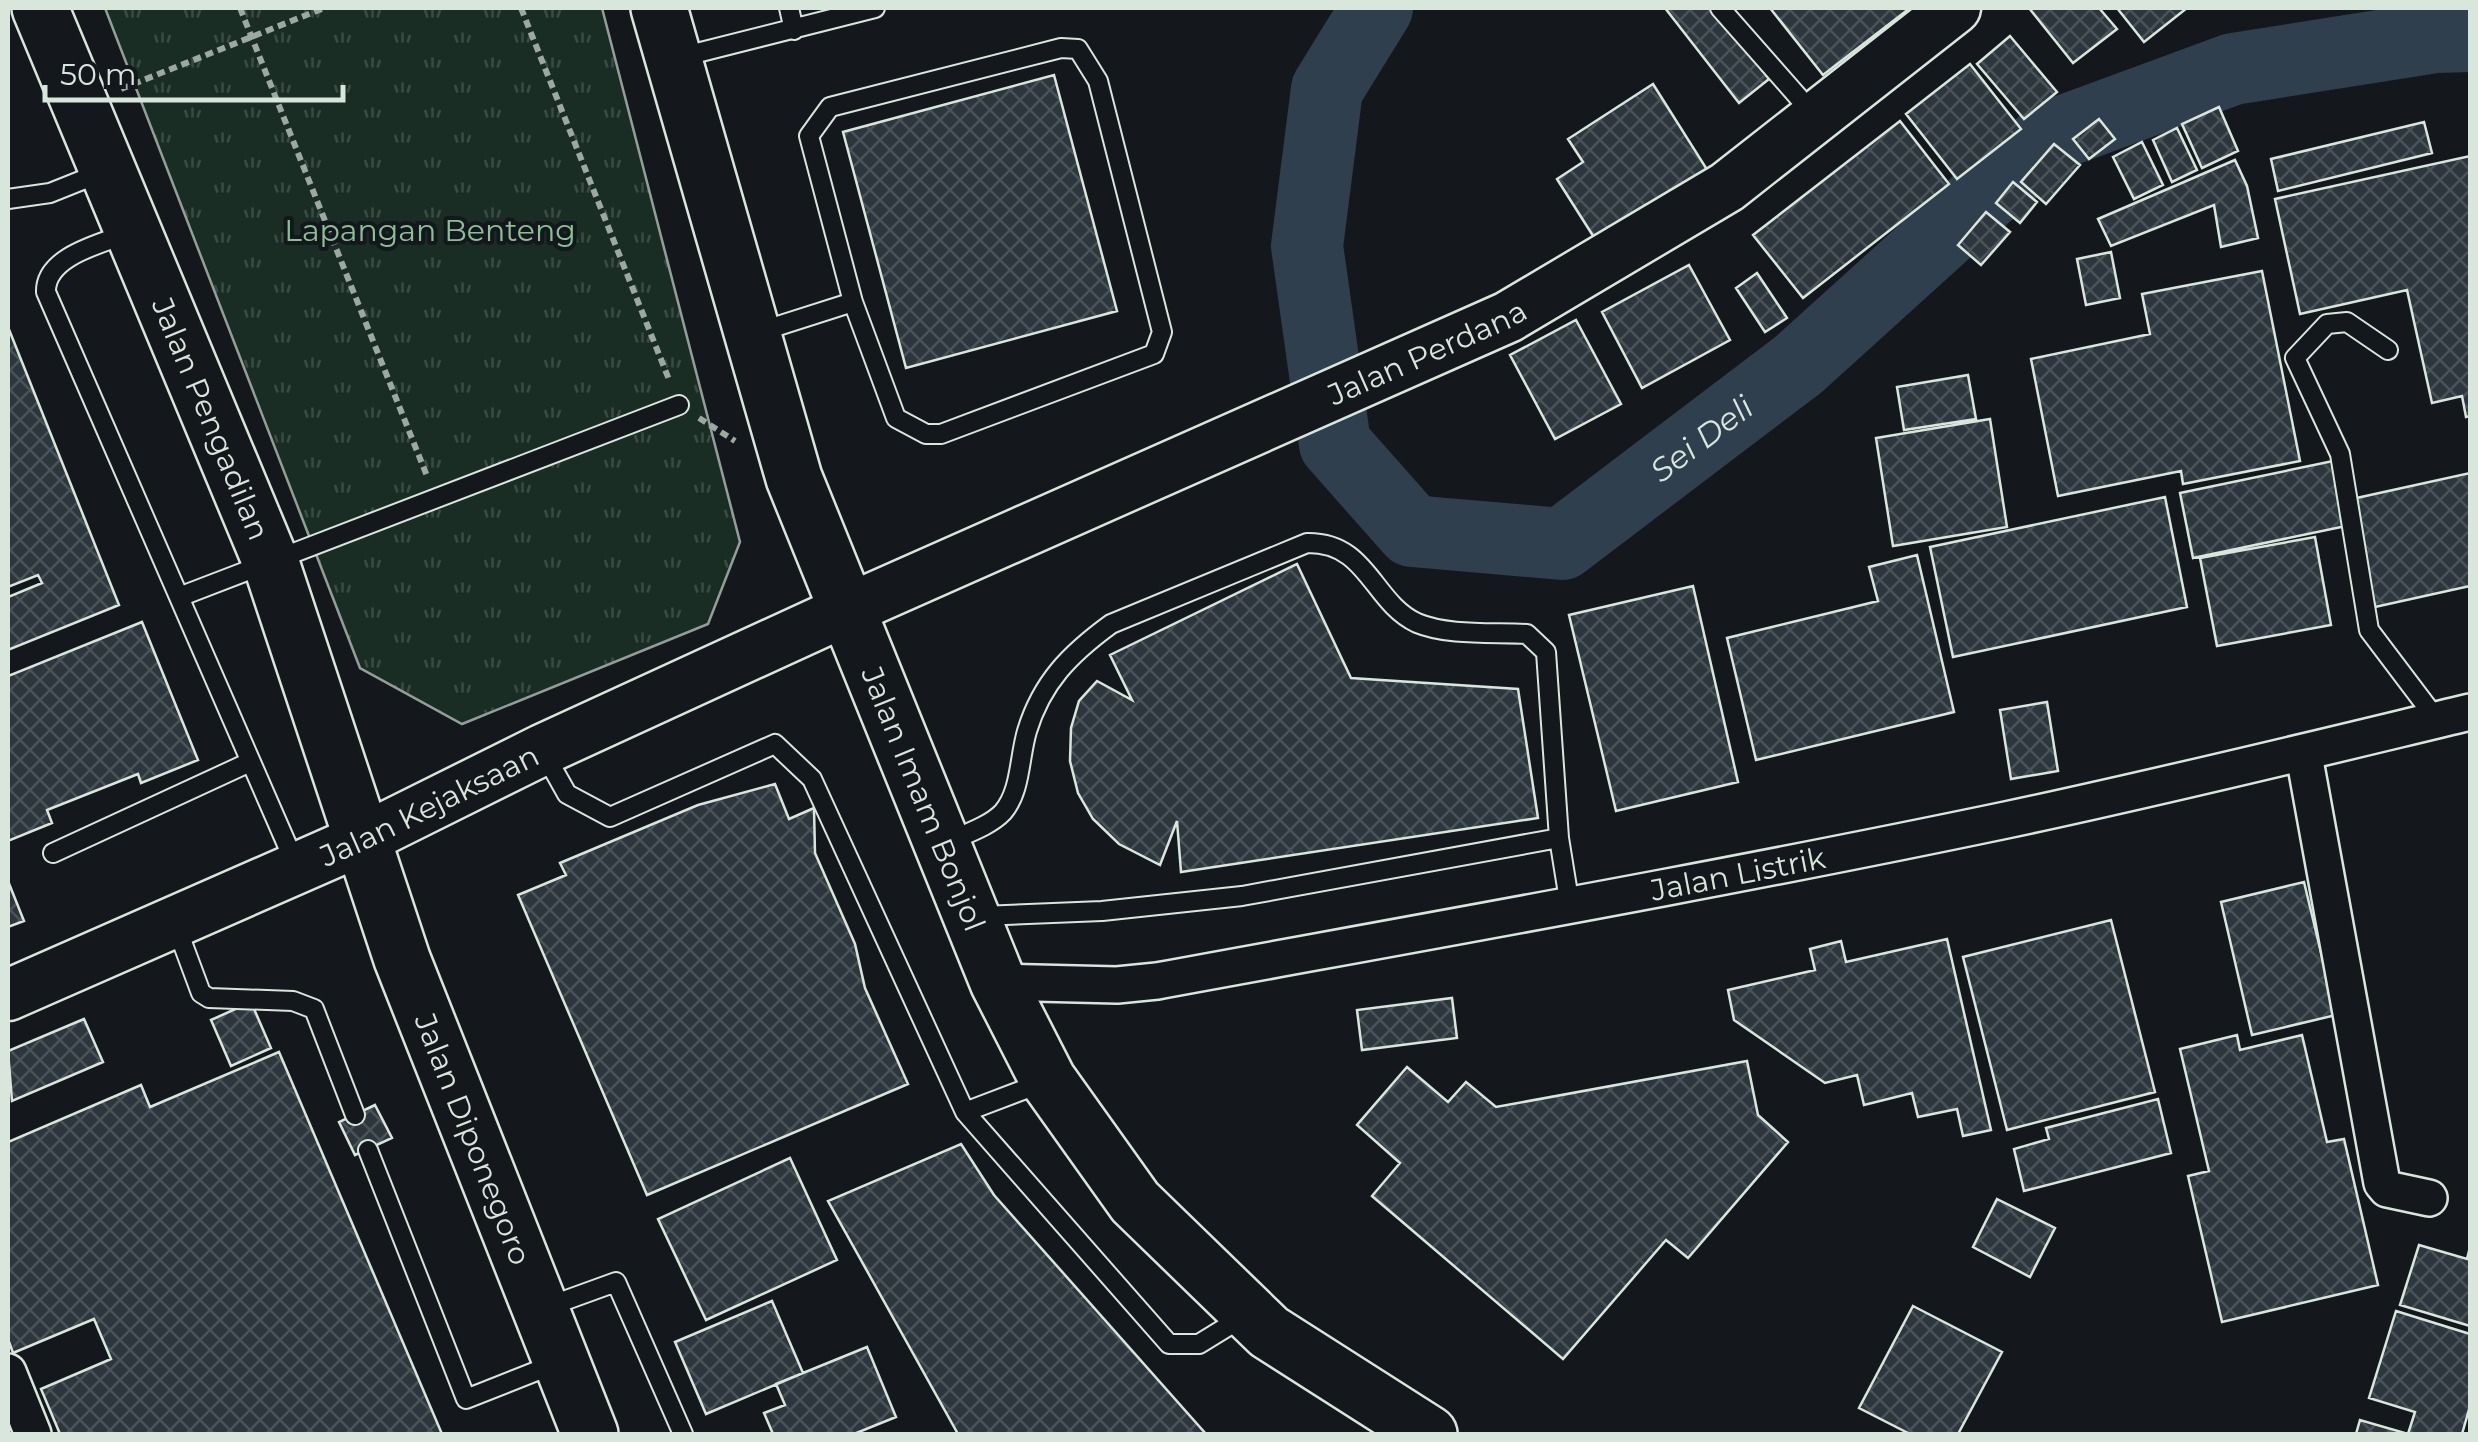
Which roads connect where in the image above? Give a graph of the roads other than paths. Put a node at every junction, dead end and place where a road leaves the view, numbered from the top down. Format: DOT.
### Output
graph roads {
  1 [pos="40,8"];
  2 [pos="659,8"];
  3 [pos="788,8"];
  4 [pos="875,8"];
  5 [pos="1720,8"];
  6 [pos="1956,8"];
  7 [pos="794,30"];
  8 [pos="671,60"];
  9 [pos="1818,120"];
  10 [pos="110,170"];
  11 [pos="8,200"];
  12 [pos="135,230"];
  13 [pos="853,302"];
  14 [pos="750,335"];
  15 [pos="2388,350"];
  16 [pos="679,405"];
  17 [pos="270,560"];
  18 [pos="179,597"];
  19 [pos="847,610"];
  20 [pos="2454,716"];
  21 [pos="542,750"];
  22 [pos="2304,755"];
  23 [pos="250,762"];
  24 [pos="1559,838"];
  25 [pos="361,840"];
  26 [pos="940,846"];
  27 [pos="53,854"];
  28 [pos="296,866"];
  29 [pos="1570,906"];
  30 [pos="970,917"];
  31 [pos="174,920"];
  32 [pos="998,982"];
  33 [pos="8,995"];
  34 [pos="1048,1080"];
  35 [pos="966,1112"];
  36 [pos="355,1115"];
  37 [pos="368,1150"];
  38 [pos="2429,1198"];
  39 [pos="542,1308"];
  40 [pos="1247,1313"];
  41 [pos="562,1361"];
  42 [pos="8,1372"];
  43 [pos="33,1434"];
  44 [pos="590,1434"];
  45 [pos="682,1434"];
  46 [pos="1429,1434"];
  1 -- 10 [label="main road, Jalan Pengadilan"];
  2 -- 8 [label="main road, Jalan Imam Bonjol"];
  3 -- 7 [label="lane"];
  4 -- 7 [label="lane"];
  5 -- 9 [label="lane"];
  6 -- 9 [label="main road, Jalan Perdana"];
  7 -- 8 [label="lane"];
  8 -- 14 [label="main road, Jalan Imam Bonjol"];
  9 -- 19 [label="main road, Jalan Perdana"];
  10 -- 11 [label="lane"];
  10 -- 12 [label="main road, Jalan Pengadilan"];
  12 -- 17 [label="main road, Jalan Pengadilan"];
  12 -- 18 [label="lane"];
  13 -- 13 [label="lane"];
  13 -- 14 [label="lane"];
  14 -- 19 [label="main road, Jalan Imam Bonjol"];
  15 -- 20 [label="lane"];
  16 -- 17 [label="lane"];
  17 -- 18 [label="lane"];
  17 -- 25 [label="main road, Jalan Pengadilan"];
  18 -- 23 [label="lane"];
  19 -- 21 [label="main road, Jalan Kejaksaan"];
  19 -- 26 [label="main road, Jalan Imam Bonjol"];
  20 -- 22 [label="street, Jalan Listrik"];
  21 -- 25 [label="main road, Jalan Kejaksaan"];
  21 -- 35 [label="lane"];
  22 -- 29 [label="street, Jalan Listrik"];
  22 -- 38 [label="street"];
  23 -- 27 [label="lane"];
  23 -- 28 [label="lane"];
  24 -- 26 [label="lane"];
  24 -- 29 [label="lane"];
  24 -- 30 [label="lane"];
  25 -- 28 [label="main road, Jalan Kejaksaan"];
  25 -- 39 [label="main road, Jalan Diponegoro"];
  26 -- 30 [label="main road, Jalan Imam Bonjol"];
  28 -- 31 [label="main road, Jalan Kejaksaan"];
  29 -- 32 [label="street, Jalan Listrik"];
  30 -- 32 [label="main road, Jalan Imam Bonjol"];
  31 -- 33 [label="main road, Jalan Kejaksaan"];
  31 -- 36 [label="lane"];
  32 -- 34 [label="main road, Jalan Imam Bonjol"];
  34 -- 35 [label="lane"];
  34 -- 40 [label="main road, Jalan Imam Bonjol"];
  35 -- 40 [label="lane"];
  37 -- 41 [label="lane"];
  39 -- 41 [label="main road, Jalan Diponegoro"];
  39 -- 45 [label="lane"];
  40 -- 46 [label="main road, Jalan Imam Bonjol"];
  41 -- 44 [label="main road, Jalan Diponegoro"];
  42 -- 43 [label="street"];
}
